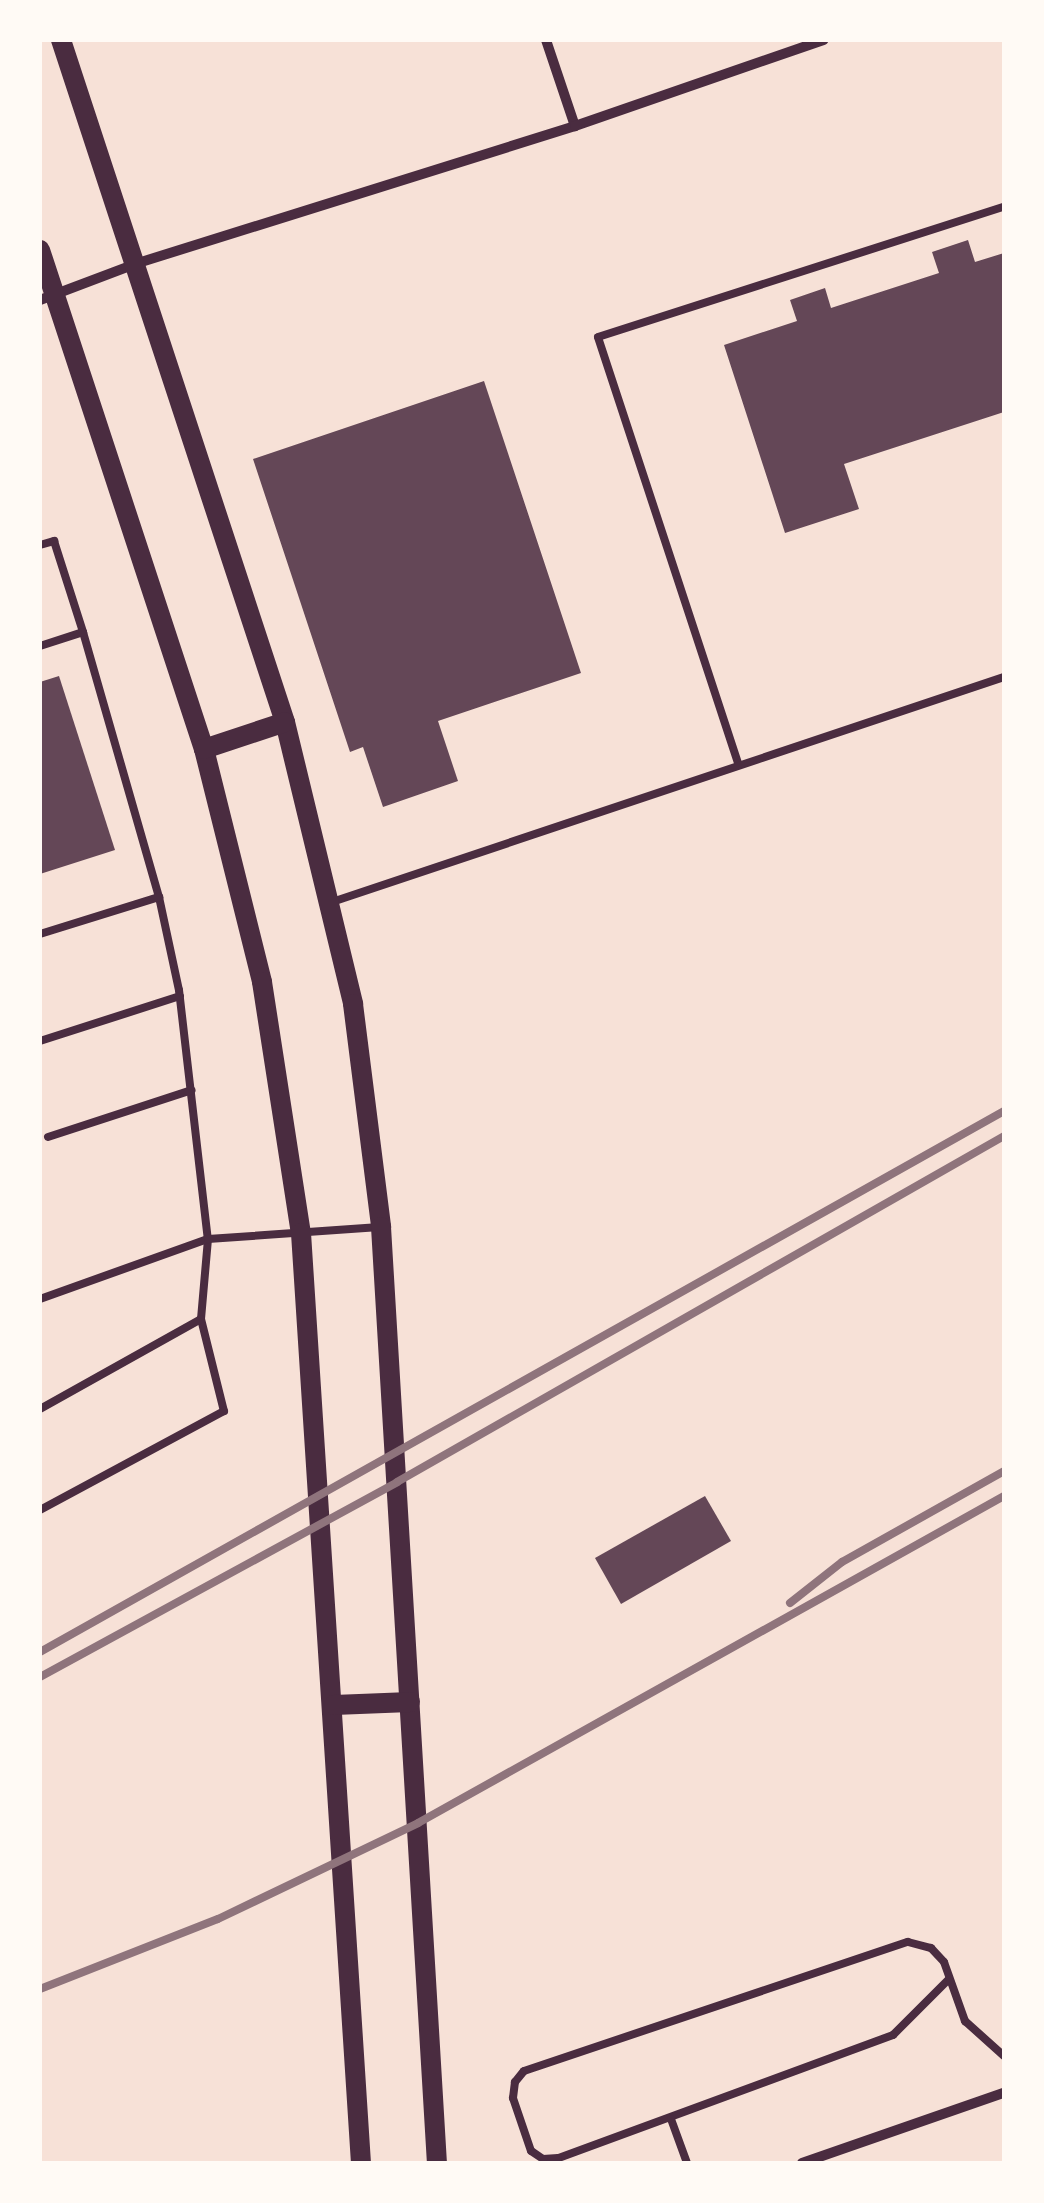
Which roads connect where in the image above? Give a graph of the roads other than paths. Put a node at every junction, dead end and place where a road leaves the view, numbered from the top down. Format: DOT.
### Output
graph roads {
  1 [pos="62,40"];
  2 [pos="546,40"];
  3 [pos="824,40"];
  4 [pos="576,126"];
  5 [pos="1004,207"];
  6 [pos="40,250"];
  7 [pos="138,263"];
  8 [pos="48,297"];
  9 [pos="40,545"];
  10 [pos="83,632"];
  11 [pos="40,646"];
  12 [pos="1004,676"];
  13 [pos="286,722"];
  14 [pos="204,748"];
  15 [pos="738,763"];
  16 [pos="159,897"];
  17 [pos="332,902"];
  18 [pos="40,934"];
  19 [pos="180,996"];
  20 [pos="40,1041"];
  21 [pos="192,1090"];
  22 [pos="48,1137"];
  23 [pos="381,1227"];
  24 [pos="301,1232"];
  25 [pos="208,1239"];
  26 [pos="40,1300"];
  27 [pos="200,1320"];
  28 [pos="40,1409"];
  29 [pos="40,1510"];
  30 [pos="410,1702"];
  31 [pos="334,1705"];
  32 [pos="949,1979"];
  33 [pos="1004,2056"];
  34 [pos="1004,2091"];
  35 [pos="671,2119"];
  36 [pos="360,2163"];
  37 [pos="437,2163"];
  38 [pos="687,2163"];
  39 [pos="802,2163"];
  1 -- 7 [label="main road"];
  2 -- 4 [label="street"];
  3 -- 4 [label="street"];
  4 -- 7 [label="street"];
  5 -- 15 [label="lane"];
  6 -- 8 [label="main road"];
  7 -- 8 [label="street"];
  7 -- 13 [label="main road"];
  8 -- 14 [label="main road"];
  9 -- 10 [label="lane"];
  10 -- 11 [label="lane"];
  10 -- 16 [label="lane"];
  12 -- 15 [label="lane"];
  13 -- 14 [label="main road"];
  13 -- 17 [label="main road"];
  14 -- 24 [label="main road"];
  15 -- 17 [label="lane"];
  16 -- 18 [label="lane"];
  16 -- 19 [label="lane"];
  17 -- 23 [label="main road"];
  19 -- 20 [label="lane"];
  19 -- 21 [label="lane"];
  21 -- 22 [label="lane"];
  21 -- 25 [label="lane"];
  23 -- 24 [label="lane"];
  23 -- 30 [label="main road"];
  24 -- 25 [label="lane"];
  24 -- 31 [label="main road"];
  25 -- 26 [label="lane"];
  25 -- 27 [label="lane"];
  27 -- 28 [label="lane"];
  27 -- 29 [label="lane"];
  30 -- 31 [label="main road"];
  30 -- 37 [label="main road"];
  31 -- 36 [label="main road"];
  32 -- 33 [label="lane"];
  32 -- 35 [label="lane"];
  32 -- 35 [label="lane"];
  34 -- 39 [label="street"];
  35 -- 38 [label="lane"];
}
